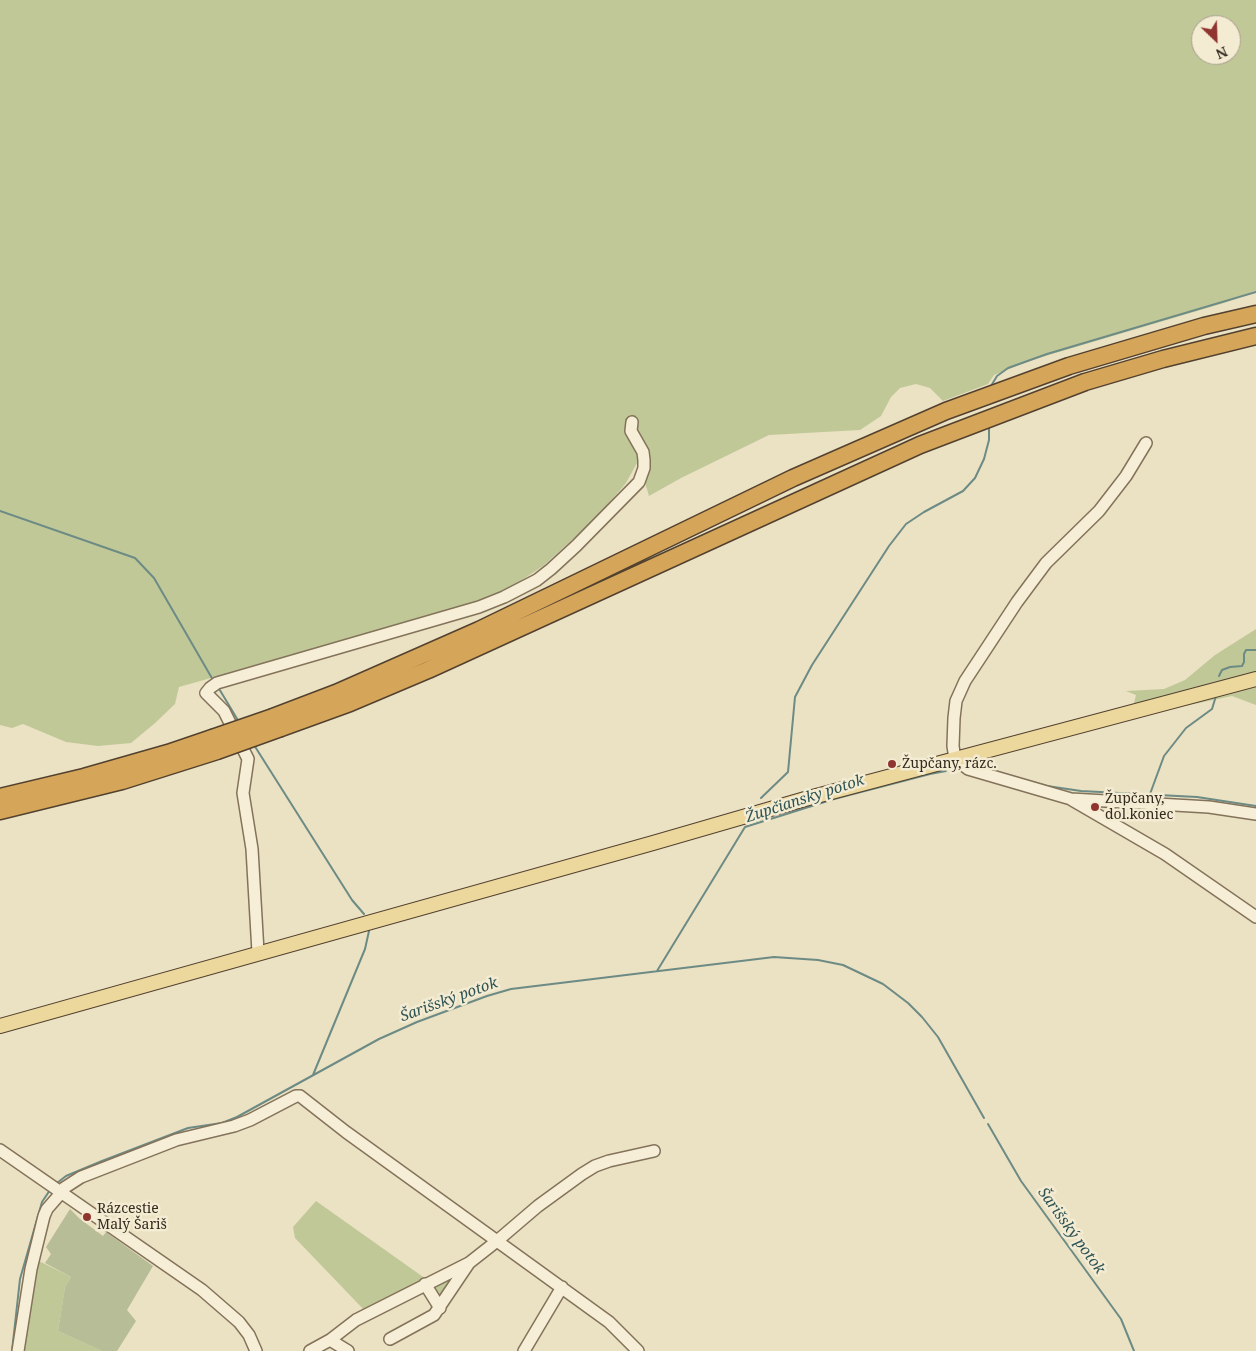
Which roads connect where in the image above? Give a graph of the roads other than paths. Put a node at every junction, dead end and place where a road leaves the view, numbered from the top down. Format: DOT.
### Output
graph roads {
  1 [pos="1256,314"];
  2 [pos="1256,336"];
  3 [pos="632,422"];
  4 [pos="1146,443"];
  5 [pos="1256,679"];
  6 [pos="277,722"];
  7 [pos="214,744"];
  8 [pos="955,759"];
  9 [pos="0,796"];
  10 [pos="1071,799"];
  11 [pos="0,811"];
  12 [pos="1256,814"];
  13 [pos="1256,918"];
  14 [pos="258,952"];
  15 [pos="0,1026"];
  16 [pos="0,1150"];
  17 [pos="654,1151"];
  18 [pos="59,1191"];
  19 [pos="497,1240"];
  20 [pos="468,1263"];
  21 [pos="424,1284"];
  22 [pos="562,1287"];
  23 [pos="440,1308"];
  24 [pos="390,1339"];
  25 [pos="330,1340"];
  26 [pos="18,1351"];
  27 [pos="256,1351"];
  28 [pos="310,1351"];
  29 [pos="348,1351"];
  30 [pos="524,1351"];
  31 [pos="638,1351"];
  1 -- 6 [label="highway"];
  2 -- 6 [label="highway"];
  3 -- 14 [label="street"];
  4 -- 8 [label="street"];
  5 -- 8 [label="main road"];
  6 -- 7 [label="highway, bridge"];
  7 -- 9 [label="highway"];
  7 -- 11 [label="highway"];
  8 -- 10 [label="street"];
  8 -- 14 [label="main road"];
  10 -- 12 [label="street"];
  10 -- 13 [label="street"];
  14 -- 15 [label="main road"];
  16 -- 18 [label="street"];
  17 -- 19 [label="street"];
  18 -- 19 [label="street"];
  18 -- 26 [label="street"];
  18 -- 27 [label="street"];
  19 -- 20 [label="street"];
  19 -- 22 [label="street"];
  20 -- 21 [label="street"];
  20 -- 23 [label="street"];
  21 -- 23 [label="street"];
  21 -- 25 [label="street"];
  22 -- 30 [label="street"];
  22 -- 31 [label="street"];
  23 -- 24 [label="street"];
  25 -- 28 [label="street"];
  25 -- 29 [label="street"];
}
